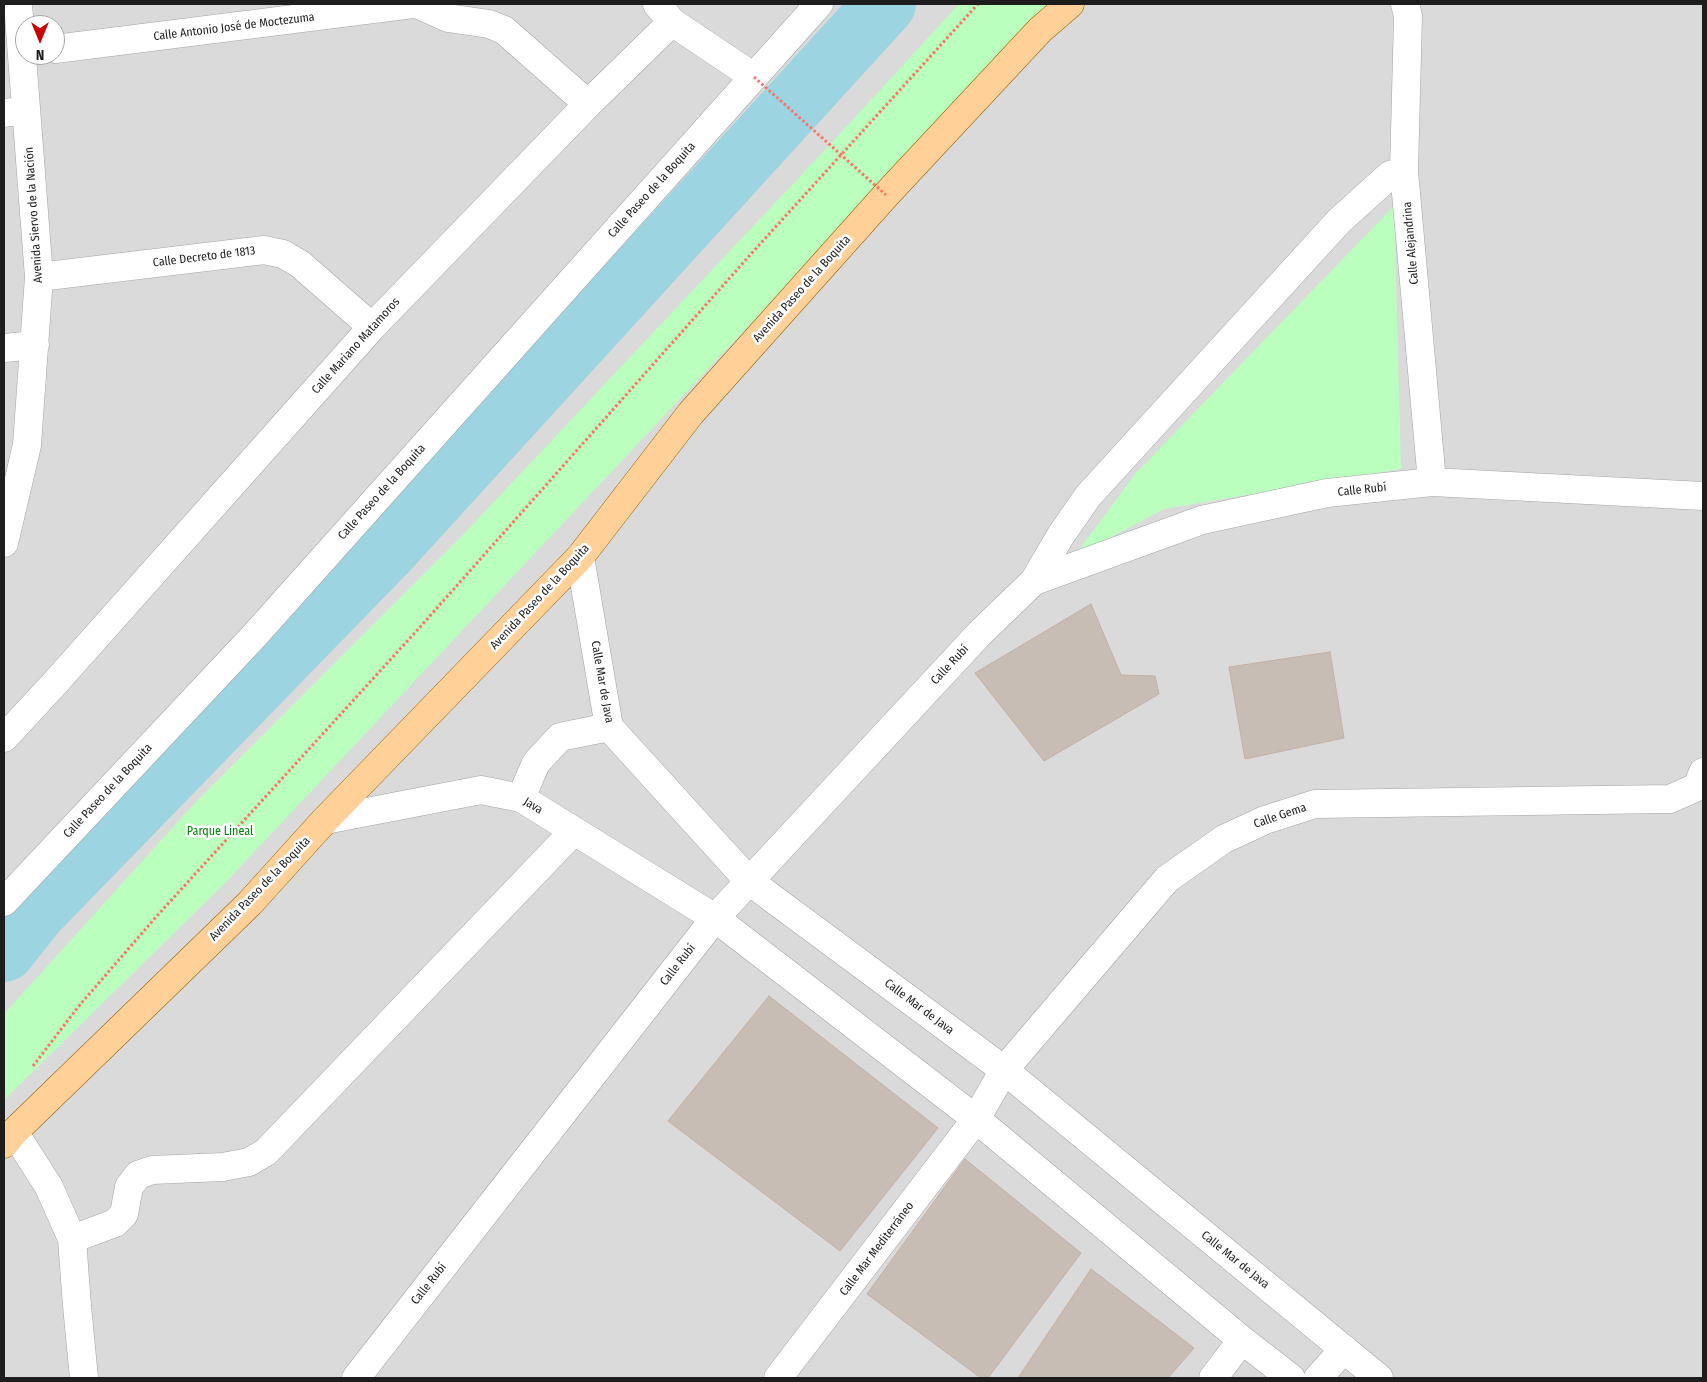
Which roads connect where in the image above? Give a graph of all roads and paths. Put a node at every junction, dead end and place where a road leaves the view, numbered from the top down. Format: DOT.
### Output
graph roads {
  1 [pos="413,4"];
  2 [pos="417,4"];
  3 [pos="820,4"];
  4 [pos="978,4"];
  5 [pos="1070,4"];
  6 [pos="1405,4"];
  7 [pos="665,13"];
  8 [pos="65,49"];
  9 [pos="22,65"];
  10 [pos="754,76"];
  11 [pos="588,104"];
  12 [pos="15,112"];
  13 [pos="1404,171"];
  14 [pos="886,195"];
  15 [pos="40,277"];
  16 [pos="372,327"];
  17 [pos="35,345"];
  18 [pos="4,348"];
  19 [pos="1432,482"];
  20 [pos="1703,496"];
  21 [pos="4,543"];
  22 [pos="580,557"];
  23 [pos="1034,581"];
  24 [pos="609,727"];
  25 [pos="4,738"];
  26 [pos="1703,772"];
  27 [pos="521,798"];
  28 [pos="325,820"];
  29 [pos="574,831"];
  30 [pos="749,881"];
  31 [pos="4,902"];
  32 [pos="715,918"];
  33 [pos="32,1067"];
  34 [pos="1004,1070"];
  35 [pos="976,1119"];
  36 [pos="9,1138"];
  37 [pos="72,1240"];
  38 [pos="1242,1340"];
  39 [pos="1344,1349"];
  40 [pos="84,1378"];
  41 [pos="356,1378"];
  42 [pos="778,1378"];
  43 [pos="1213,1378"];
  44 [pos="1291,1378"];
  45 [pos="1318,1378"];
  46 [pos="1379,1378"];
  1 -- 8 [label="street, Calle Antonio José de Moctezuma"];
  2 -- 11 [label="street"];
  3 -- 10 [label="street, Calle Paseo de la Boquita"];
  4 -- 33 [label="path"];
  5 -- 14 [label="main road, Avenida Paseo de la Boquita"];
  6 -- 13 [label="street, Calle Alejandrina"];
  7 -- 10 [label="street"];
  7 -- 11 [label="street, Calle Mariano Matamoros"];
  9 -- 12 [label="street, Avenida Siervo de la Nación"];
  10 -- 14 [label="path, bridge"];
  10 -- 31 [label="street, Calle Paseo de la Boquita"];
  11 -- 16 [label="street, Calle Mariano Matamoros"];
  12 -- 15 [label="street, Avenida Siervo de la Nación"];
  13 -- 19 [label="street, Calle Alejandrina"];
  13 -- 23 [label="street, Calle Rubí"];
  14 -- 22 [label="main road, Avenida Paseo de la Boquita"];
  15 -- 16 [label="street, Calle Decreto de 1813"];
  15 -- 17 [label="street, Avenida Siervo de la Nación"];
  16 -- 25 [label="street, Calle Mariano Matamoros"];
  17 -- 18 [label="street"];
  17 -- 21 [label="street, Avenida Siervo de la Nación"];
  19 -- 20 [label="street, Calle Rubí"];
  19 -- 23 [label="street, Calle Rubí"];
  22 -- 24 [label="street, Calle Mar de Java"];
  22 -- 28 [label="main road, Avenida Paseo de la Boquita"];
  23 -- 30 [label="street, Calle Rubí"];
  24 -- 27 [label="street"];
  24 -- 30 [label="street, Calle Mar de Java"];
  26 -- 34 [label="street, Calle Gema"];
  27 -- 28 [label="street, Java"];
  27 -- 29 [label="street, Java"];
  28 -- 36 [label="main road, Avenida Paseo de la Boquita"];
  29 -- 32 [label="street, Java"];
  29 -- 37 [label="street"];
  30 -- 32 [label="street, Calle Rubí"];
  30 -- 34 [label="street, Calle Mar de Java"];
  32 -- 35 [label="street"];
  32 -- 41 [label="street, Calle Rubí"];
  34 -- 35 [label="street, Calle Gema"];
  34 -- 39 [label="street, Calle Mar de Java"];
  35 -- 38 [label="street"];
  35 -- 42 [label="street, Calle Mar Mediterráneo"];
  36 -- 37 [label="street"];
  37 -- 40 [label="street"];
  38 -- 43 [label="street"];
  38 -- 44 [label="street"];
  39 -- 45 [label="street"];
  39 -- 46 [label="street, Calle Mar de Java"];
}
